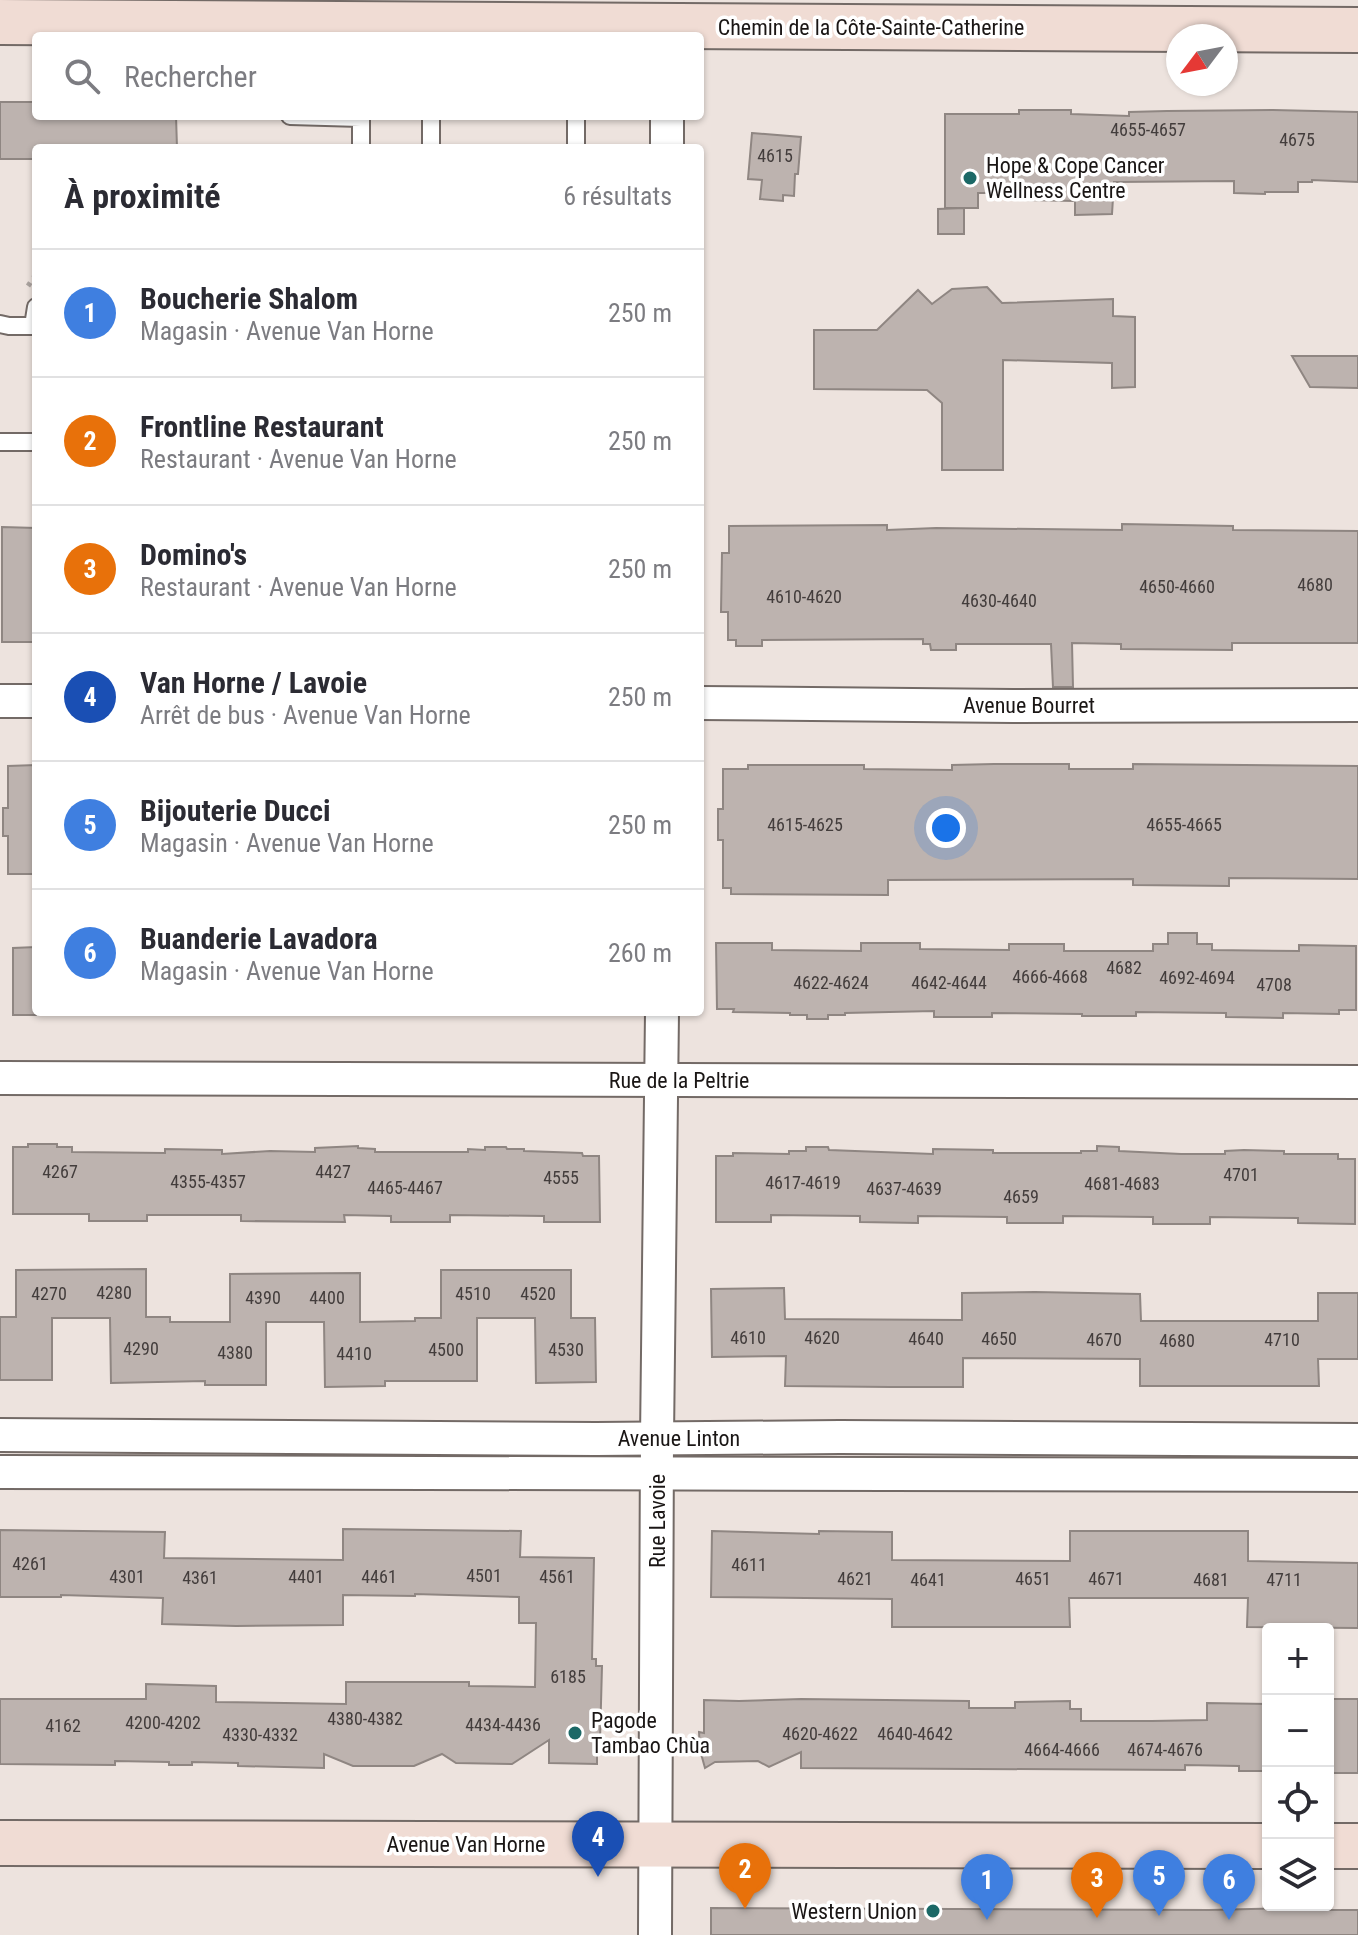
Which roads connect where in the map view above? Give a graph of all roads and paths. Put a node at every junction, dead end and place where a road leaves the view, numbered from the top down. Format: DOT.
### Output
graph roads {
  1 [pos="668,21"];
  2 [pos="0,22"];
  3 [pos="1358,30"];
  4 [pos="361,120"];
  5 [pos="431,120"];
  6 [pos="576,120"];
  7 [pos="667,120"];
  8 [pos="361,144"];
  9 [pos="431,144"];
  10 [pos="576,144"];
  11 [pos="667,144"];
  12 [pos="0,324"];
  13 [pos="32,326"];
  14 [pos="0,442"];
  15 [pos="32,442"];
  16 [pos="0,701"];
  17 [pos="32,701"];
  18 [pos="704,703"];
  19 [pos="1358,705"];
  20 [pos="662,1016"];
  21 [pos="0,1078"];
  22 [pos="661,1080"];
  23 [pos="1358,1082"];
  24 [pos="0,1435"];
  25 [pos="657,1438"];
  26 [pos="1358,1440"];
  27 [pos="0,1472"];
  28 [pos="657,1474"];
  29 [pos="1358,1475"];
  30 [pos="0,1843"];
  31 [pos="656,1844"];
  32 [pos="1262,1846"];
  33 [pos="1334,1846"];
  34 [pos="1358,1846"];
  35 [pos="655,1935"];
  1 -- 2 [label="main road, Chemin de la Côte-Sainte-Catherine"];
  1 -- 3 [label="main road, Chemin de la Côte-Sainte-Catherine"];
  4 -- 8 [label="lane"];
  5 -- 9 [label="lane"];
  6 -- 10 [label="lane"];
  7 -- 11 [label="street"];
  12 -- 13 [label="lane"];
  14 -- 15 [label="lane"];
  16 -- 17 [label="street"];
  18 -- 19 [label="street, Avenue Bourret"];
  20 -- 22 [label="street, Rue Lavoie"];
  21 -- 22 [label="street, Rue de la Peltrie"];
  22 -- 23 [label="street, Rue de la Peltrie"];
  22 -- 25 [label="street, Rue Lavoie"];
  24 -- 25 [label="street, Avenue Linton"];
  25 -- 26 [label="street, Avenue Linton"];
  25 -- 28 [label="street, Rue Lavoie"];
  27 -- 28 [label="street, Avenue Linton"];
  28 -- 29 [label="street, Avenue Linton"];
  28 -- 31 [label="street, Rue Lavoie"];
  30 -- 31 [label="main road, Avenue Van Horne"];
  31 -- 32 [label="main road, Avenue Van Horne"];
  31 -- 35 [label="street, Rue Lavoie"];
  33 -- 34 [label="main road"];
}
